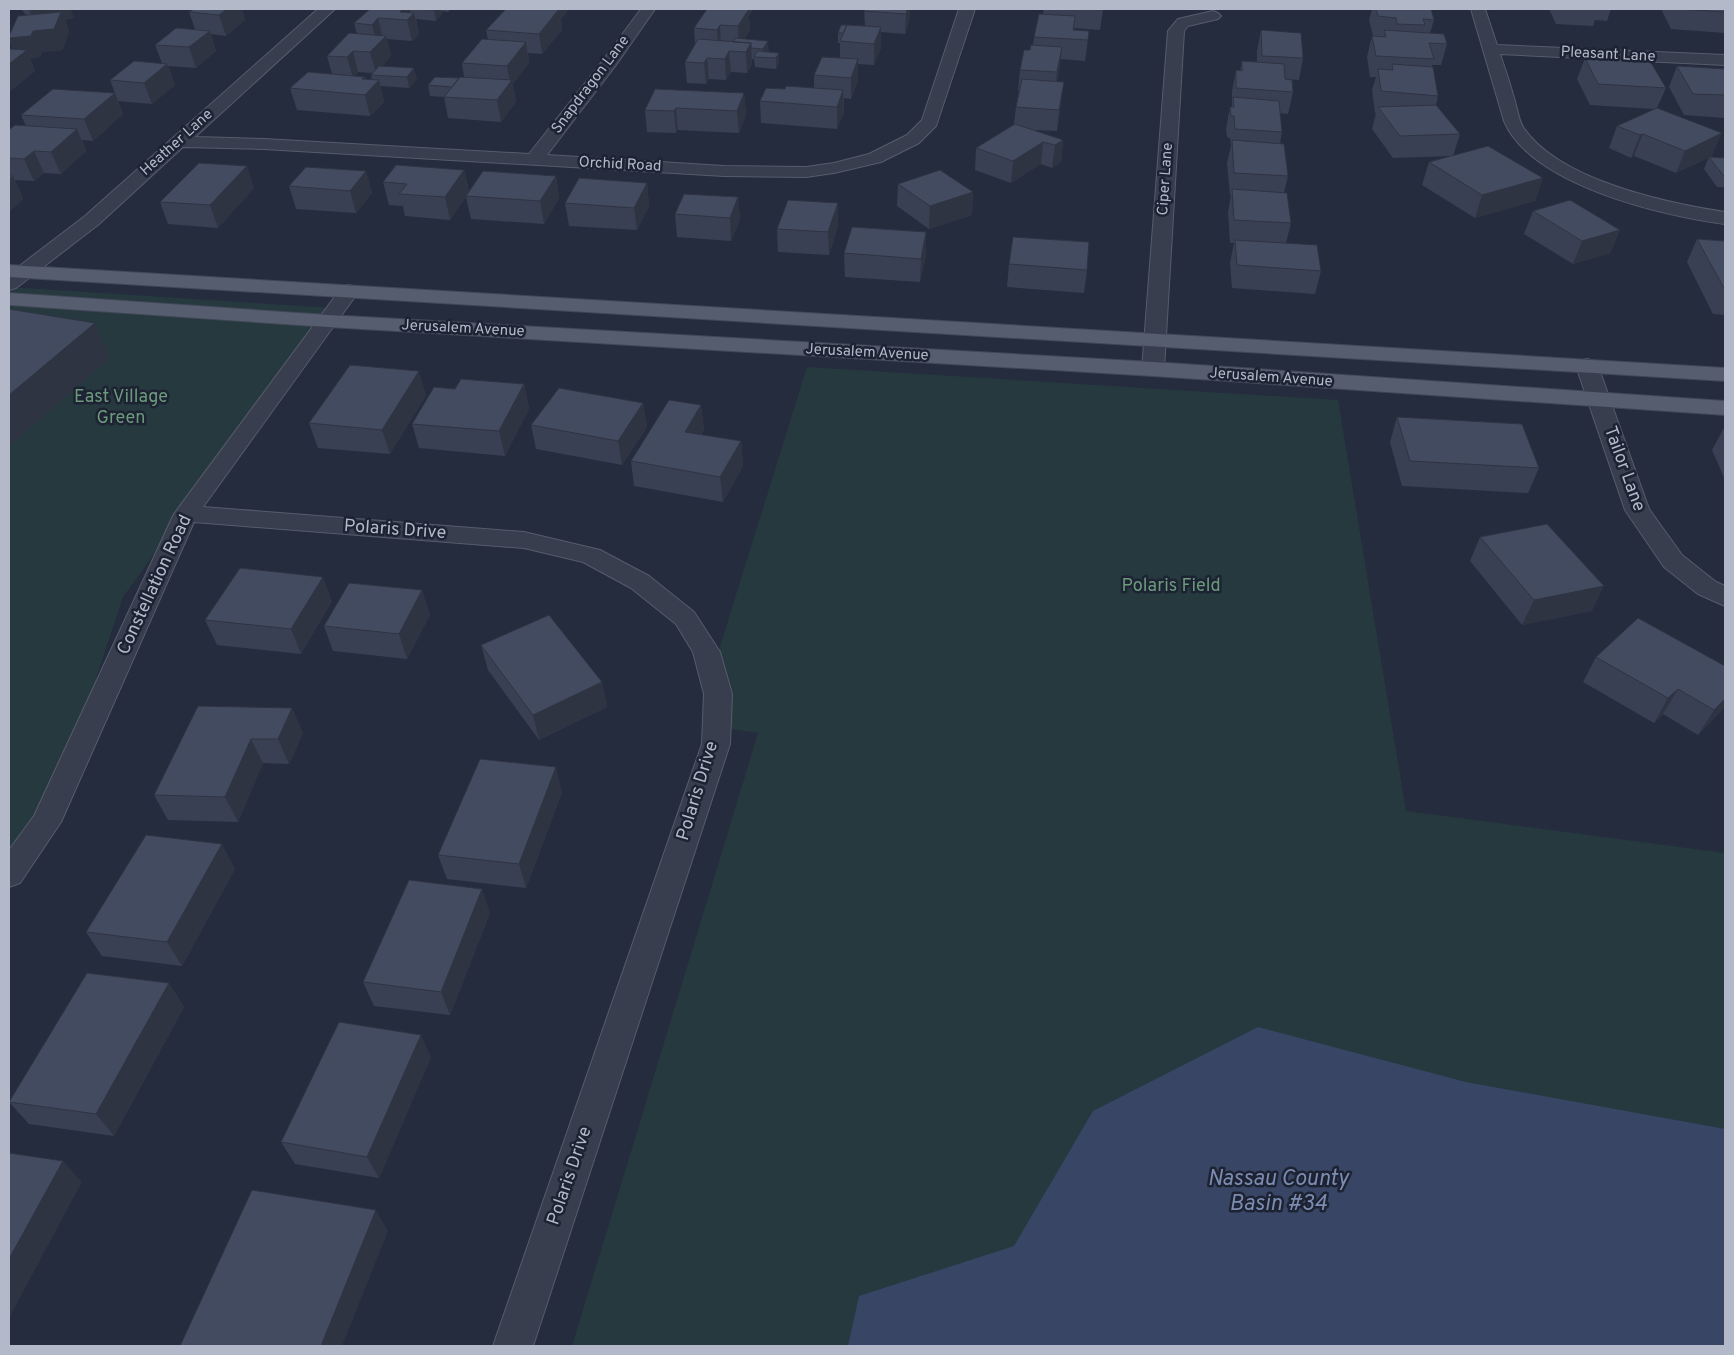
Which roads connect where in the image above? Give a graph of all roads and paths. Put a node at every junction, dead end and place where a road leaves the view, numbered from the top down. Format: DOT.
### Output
graph roads {
  1 [pos="328,9"];
  2 [pos="648,9"];
  3 [pos="967,9"];
  4 [pos="1478,9"];
  5 [pos="1213,16"];
  6 [pos="1490,49"];
  7 [pos="1725,60"];
  8 [pos="179,142"];
  9 [pos="534,160"];
  10 [pos="1725,218"];
  11 [pos="13,275"];
  12 [pos="349,291"];
  13 [pos="9,298"];
  14 [pos="328,321"];
  15 [pos="1155,339"];
  16 [pos="1587,366"];
  17 [pos="1153,370"];
  18 [pos="1725,375"];
  19 [pos="1600,401"];
  20 [pos="1725,408"];
  21 [pos="186,514"];
  22 [pos="1725,597"];
  23 [pos="9,874"];
  24 [pos="513,1346"];
  1 -- 8 [label="street, Heather Lane"];
  2 -- 9 [label="street, Snapdragon Lane"];
  3 -- 9 [label="street, Orchid Road"];
  4 -- 6 [label="street"];
  5 -- 15 [label="street, Ciper Lane"];
  6 -- 7 [label="street, Pleasant Lane"];
  6 -- 10 [label="street"];
  8 -- 9 [label="street, Orchid Road"];
  8 -- 11 [label="street, Heather Lane"];
  11 -- 12 [label="main road, Jerusalem Avenue"];
  12 -- 14 [label="street, Constellation Road"];
  12 -- 15 [label="main road, Jerusalem Avenue"];
  13 -- 14 [label="main road, Jerusalem Avenue"];
  14 -- 17 [label="main road, Jerusalem Avenue"];
  14 -- 21 [label="street, Constellation Road"];
  15 -- 16 [label="main road, Jerusalem Avenue"];
  15 -- 17 [label="street, Ciper Lane"];
  16 -- 18 [label="main road, Jerusalem Avenue"];
  16 -- 19 [label="street, Tailor Lane"];
  17 -- 19 [label="main road, Jerusalem Avenue"];
  19 -- 20 [label="main road, Jerusalem Avenue"];
  19 -- 22 [label="street, Tailor Lane"];
  21 -- 23 [label="street, Constellation Road"];
  21 -- 24 [label="street, Polaris Drive"];
}
